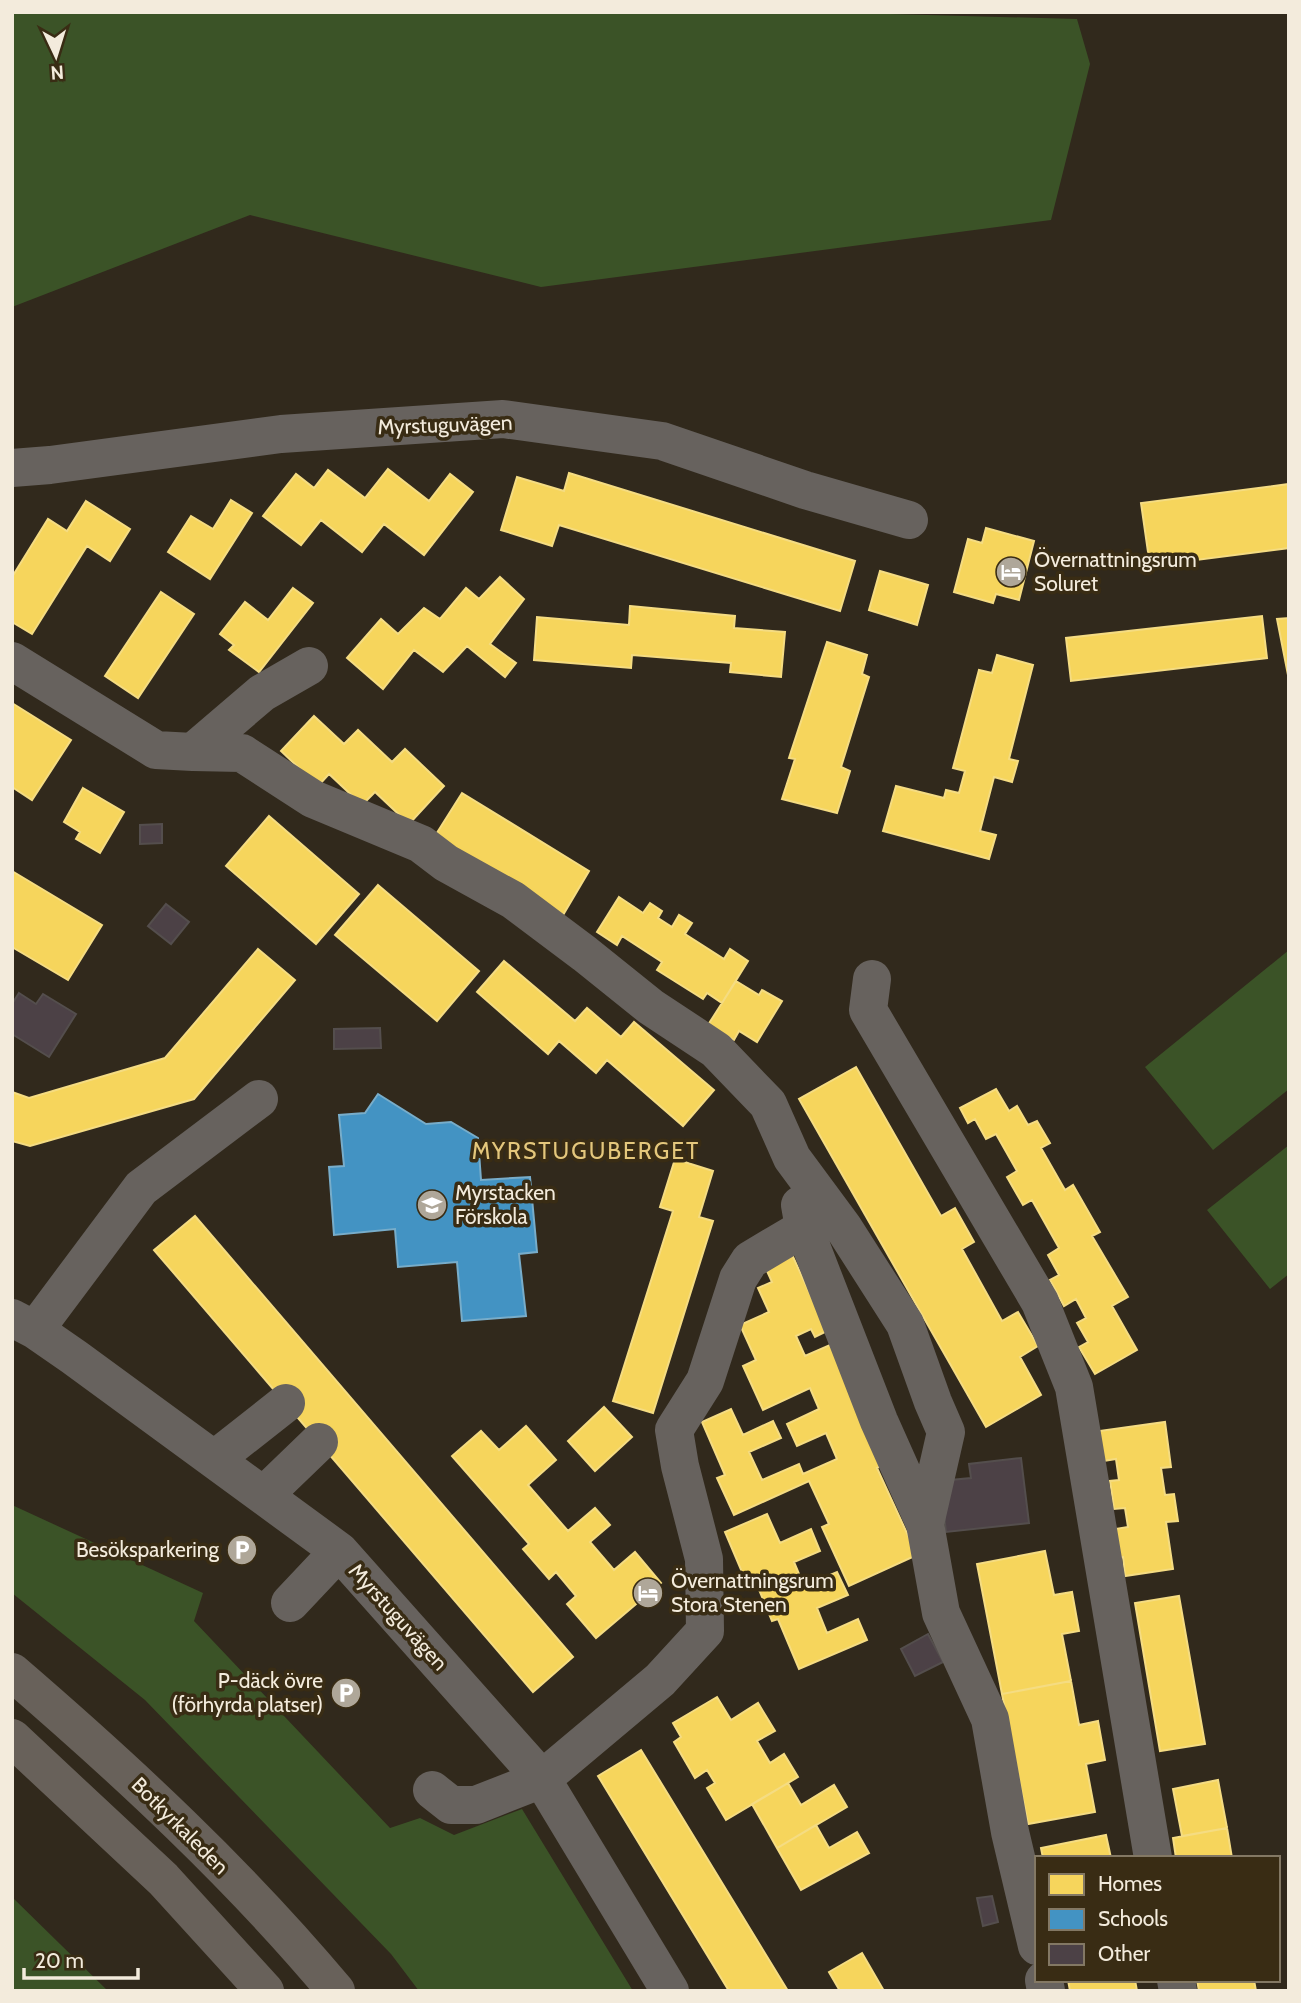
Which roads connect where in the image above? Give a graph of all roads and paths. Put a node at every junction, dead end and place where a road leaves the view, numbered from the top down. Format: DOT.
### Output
graph roads {
  1 [pos="12,468"];
  2 [pos="909,520"];
  3 [pos="12,661"];
  4 [pos="309,666"];
  5 [pos="193,751"];
  6 [pos="872,979"];
  7 [pos="259,1099"];
  8 [pos="792,1158"];
  9 [pos="804,1228"];
  10 [pos="24,1324"];
  11 [pos="286,1404"];
  12 [pos="319,1442"];
  13 [pos="215,1459"];
  14 [pos="264,1495"];
  15 [pos="925,1524"];
  16 [pos="339,1550"];
  17 [pos="290,1603"];
  18 [pos="12,1672"];
  19 [pos="12,1738"];
  20 [pos="542,1779"];
  21 [pos="432,1790"];
  22 [pos="1153,1856"];
  23 [pos="1035,1938"];
  24 [pos="265,1991"];
  25 [pos="337,1991"];
  26 [pos="670,1991"];
  1 -- 2 [label="street, Myrstuguvägen"];
  3 -- 5 [label="street"];
  4 -- 5 [label="street"];
  5 -- 8 [label="street"];
  6 -- 22 [label="street"];
  7 -- 10 [label="street, Myrstuguvägen"];
  8 -- 9 [label="street"];
  8 -- 15 [label="street"];
  9 -- 15 [label="street"];
  9 -- 20 [label="street"];
  10 -- 13 [label="street, Myrstuguvägen"];
  11 -- 13 [label="street"];
  12 -- 14 [label="street"];
  13 -- 14 [label="street, Myrstuguvägen"];
  14 -- 16 [label="street, Myrstuguvägen"];
  15 -- 23 [label="street"];
  16 -- 17 [label="street"];
  16 -- 20 [label="street, Myrstuguvägen"];
  18 -- 25 [label="main road, Botkyrkaleden"];
  19 -- 24 [label="main road"];
  20 -- 21 [label="street"];
  20 -- 26 [label="street, Myrstuguvägen"];
}
